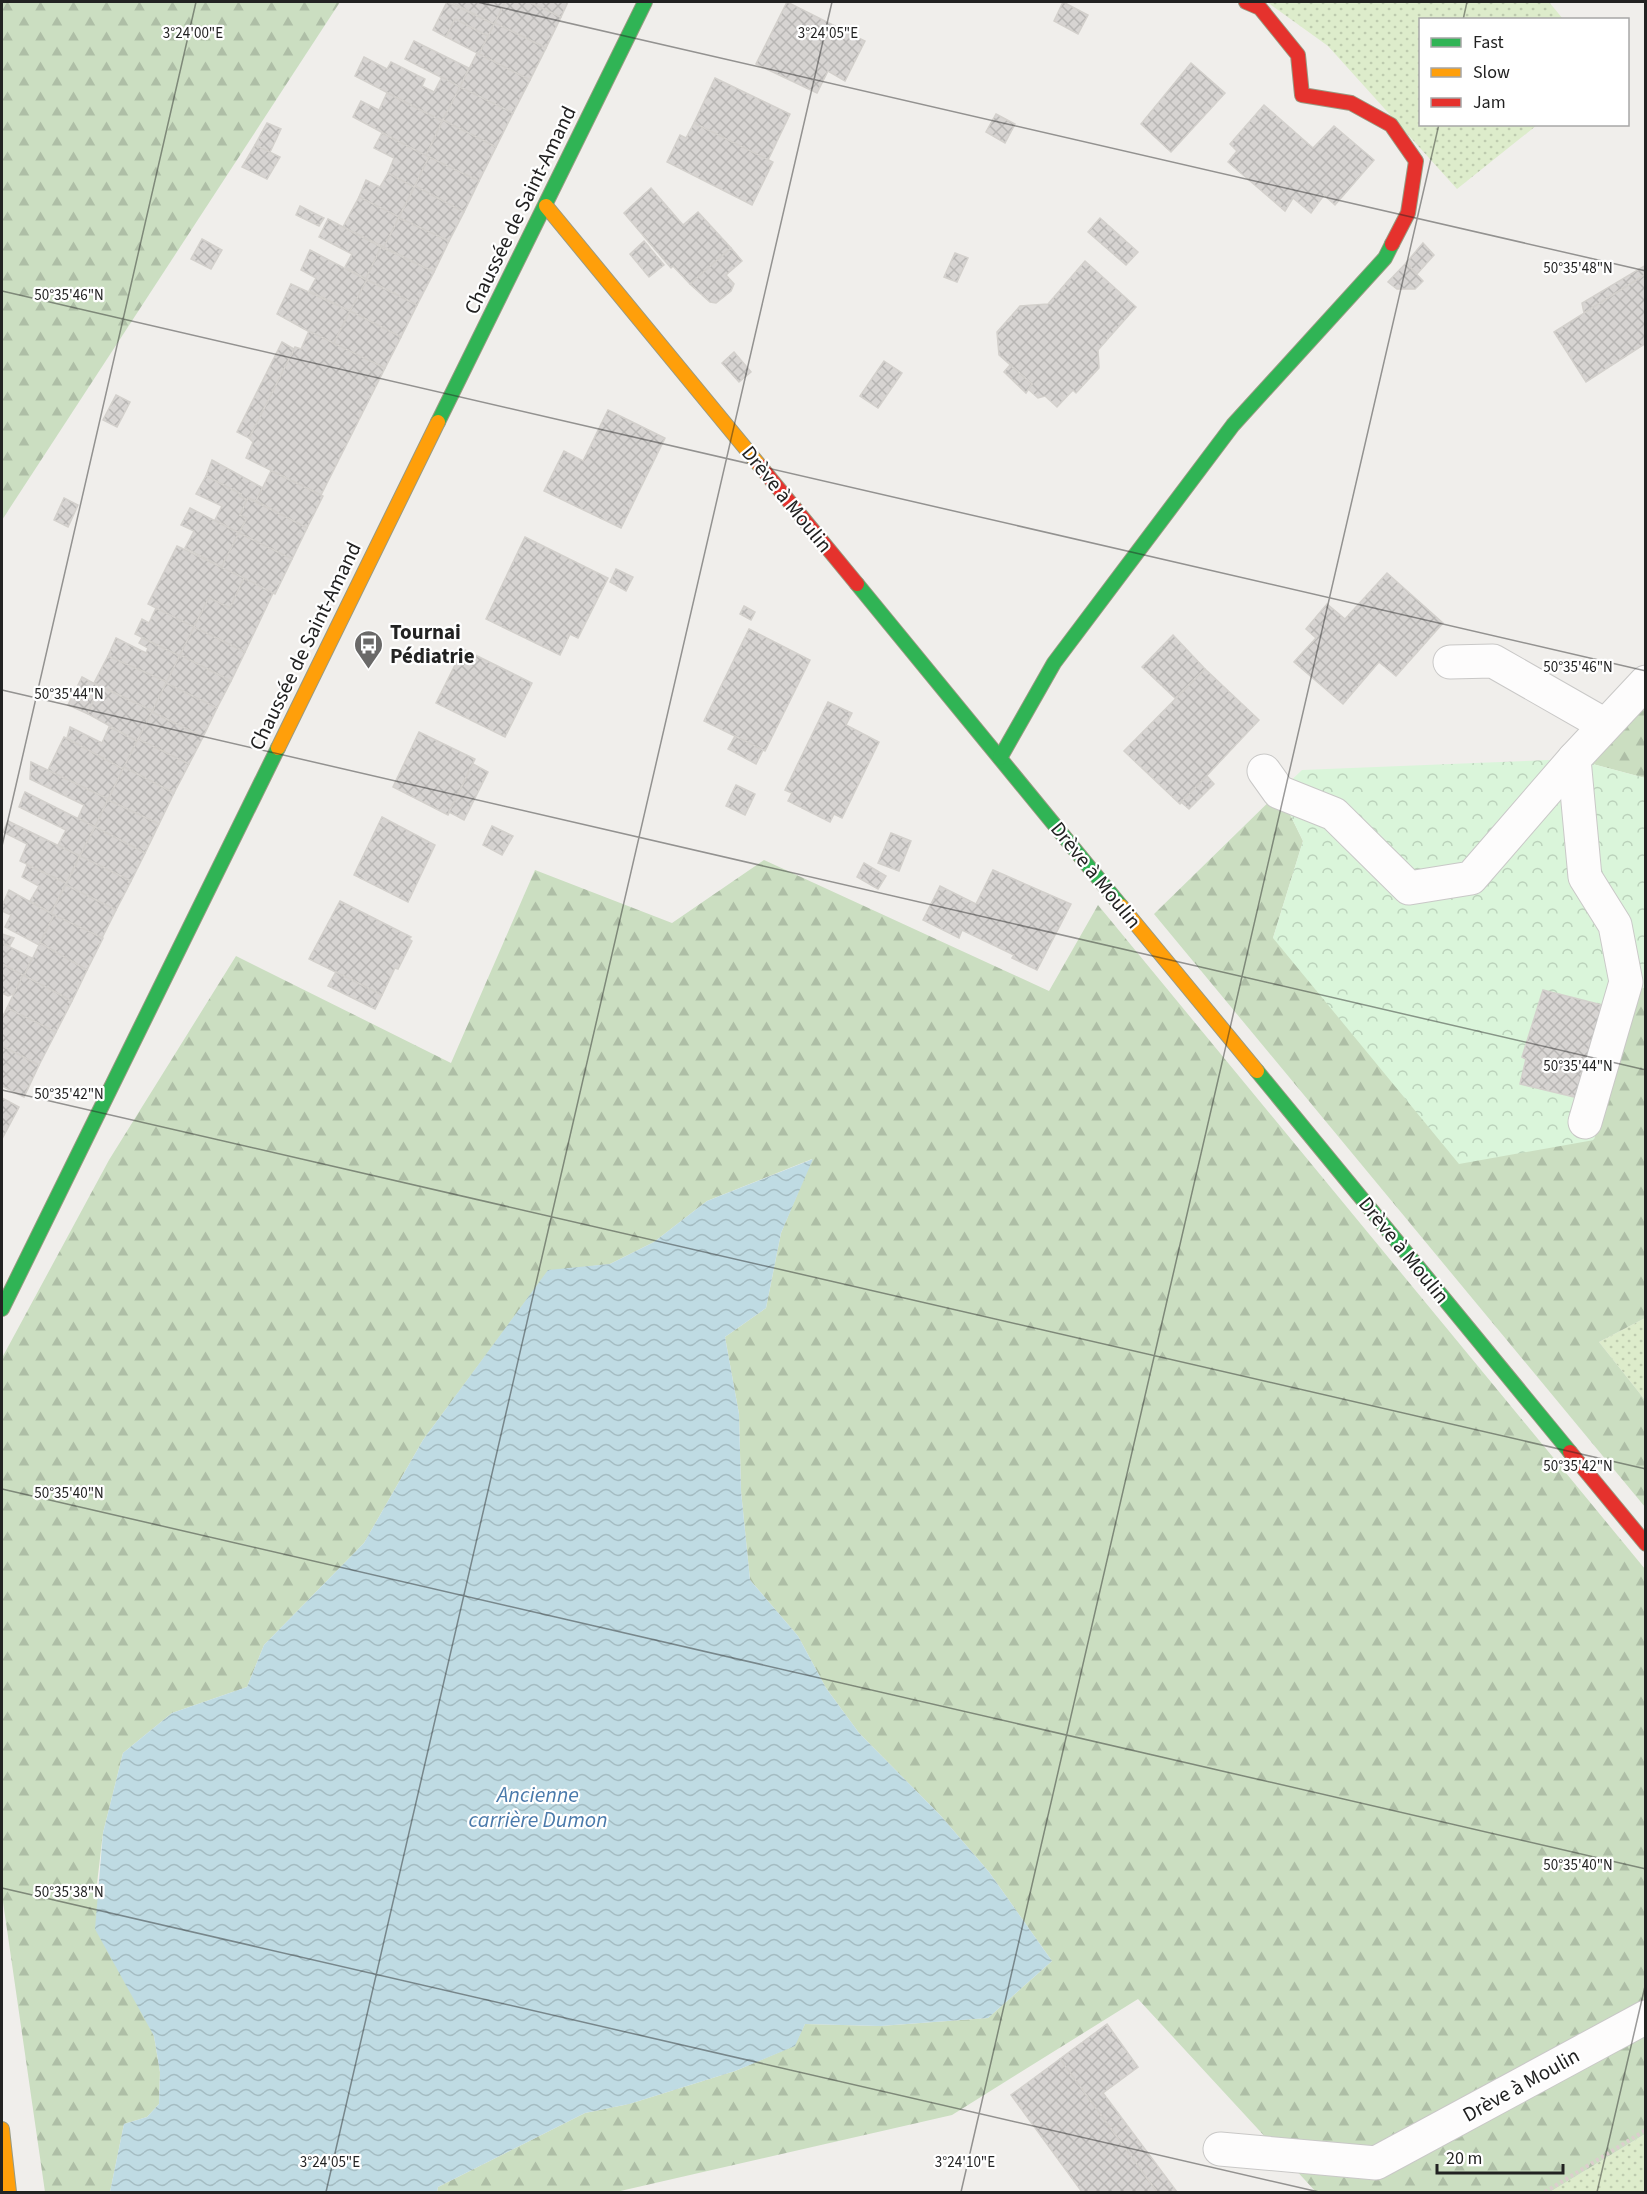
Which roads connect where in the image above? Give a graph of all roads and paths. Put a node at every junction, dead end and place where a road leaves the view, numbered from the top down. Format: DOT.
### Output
graph roads {
  1 [pos="645,2"];
  2 [pos="1246,2"];
  3 [pos="546,206"];
  4 [pos="1450,662"];
  5 [pos="1646,682"];
  6 [pos="1605,725"];
  7 [pos="1000,758"];
  8 [pos="1574,759"];
  9 [pos="1264,771"];
  10 [pos="1585,1122"];
  11 [pos="2,1309"];
  12 [pos="1646,1544"];
  13 [pos="1646,2017"];
  14 [pos="2,2129"];
  15 [pos="1646,2130"];
  16 [pos="1220,2149"];
  17 [pos="9,2193"];
  18 [pos="1545,2193"];
  1 -- 3 [label="street, Chaussée de Saint-Amand"];
  2 -- 7 [label="street"];
  3 -- 7 [label="street, Drève à Moulin"];
  3 -- 11 [label="street, Chaussée de Saint-Amand"];
  4 -- 6 [label="street"];
  5 -- 6 [label="street"];
  6 -- 8 [label="street"];
  7 -- 12 [label="street, Drève à Moulin"];
  8 -- 9 [label="street"];
  8 -- 10 [label="street"];
  13 -- 16 [label="street, Drève à Moulin"];
  14 -- 17 [label="street"];
  15 -- 18 [label="path"];
}
